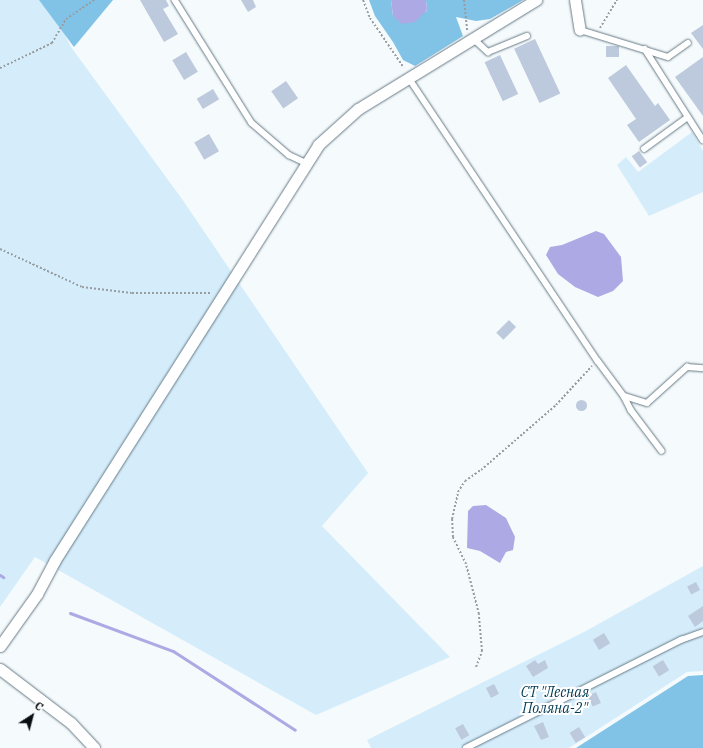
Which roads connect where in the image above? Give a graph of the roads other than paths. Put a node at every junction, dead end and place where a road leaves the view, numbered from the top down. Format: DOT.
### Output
graph roads {
  1 [pos="175,0"];
  2 [pos="536,0"];
  3 [pos="575,0"];
  4 [pos="580,30"];
  5 [pos="527,36"];
  6 [pos="471,39"];
  7 [pos="688,42"];
  8 [pos="645,49"];
  9 [pos="409,78"];
  10 [pos="688,117"];
  11 [pos="703,140"];
  12 [pos="644,149"];
  13 [pos="306,163"];
  14 [pos="703,368"];
  15 [pos="624,396"];
  16 [pos="662,451"];
  17 [pos="703,632"];
  18 [pos="0,646"];
  19 [pos="0,668"];
  20 [pos="94,748"];
  21 [pos="466,748"];
  1 -- 13 [label="lane"];
  2 -- 6 [label="street"];
  3 -- 4 [label="street"];
  4 -- 8 [label="lane"];
  5 -- 6 [label="lane"];
  6 -- 9 [label="street"];
  7 -- 8 [label="lane"];
  8 -- 10 [label="lane"];
  9 -- 13 [label="street"];
  9 -- 15 [label="lane"];
  10 -- 11 [label="lane"];
  10 -- 12 [label="lane"];
  13 -- 18 [label="street"];
  14 -- 15 [label="lane"];
  15 -- 16 [label="lane"];
  17 -- 21 [label="lane"];
  19 -- 20 [label="street"];
}
